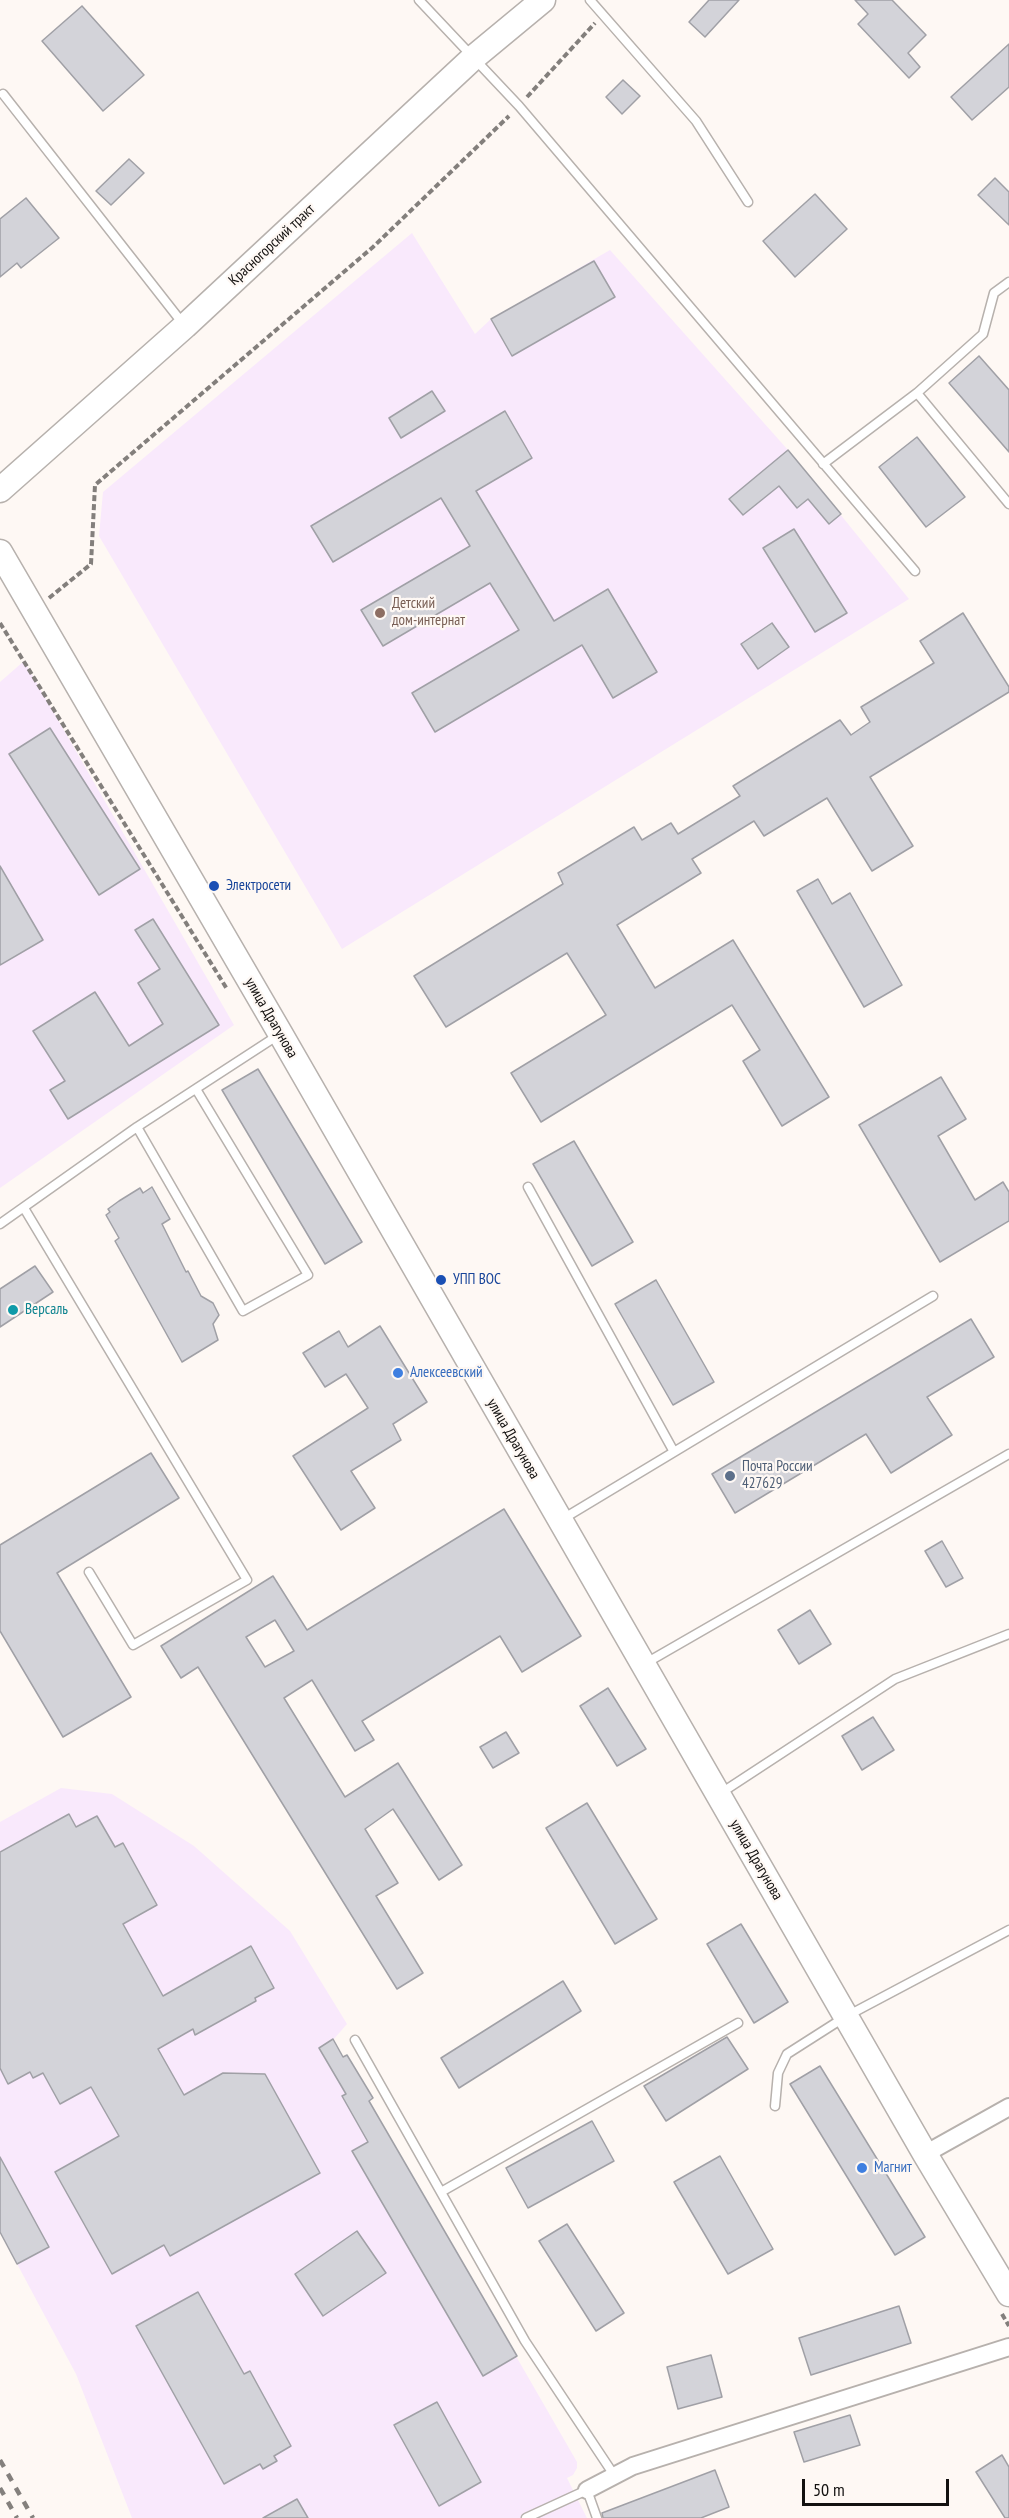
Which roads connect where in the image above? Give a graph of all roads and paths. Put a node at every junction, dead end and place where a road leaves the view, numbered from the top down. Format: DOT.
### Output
graph roads {
  1 [pos="419,0"];
  2 [pos="590,0"];
  3 [pos="540,1"];
  4 [pos="602,15"];
  5 [pos="473,58"];
  6 [pos="3,94"];
  7 [pos="519,106"];
  8 [pos="748,201"];
  9 [pos="1009,282"];
  10 [pos="185,326"];
  11 [pos="917,393"];
  12 [pos="823,464"];
  13 [pos="0,490"];
  14 [pos="1009,504"];
  15 [pos="0,552"];
  16 [pos="915,571"];
  17 [pos="35,610"];
  18 [pos="280,1034"];
  19 [pos="196,1089"];
  20 [pos="137,1127"];
  21 [pos="528,1187"];
  22 [pos="24,1208"];
  23 [pos="0,1224"];
  24 [pos="933,1296"];
  25 [pos="674,1452"];
  26 [pos="1009,1454"];
  27 [pos="560,1521"];
  28 [pos="89,1572"];
  29 [pos="1009,1634"];
  30 [pos="643,1664"];
  31 [pos="718,1795"];
  32 [pos="1009,1930"];
  33 [pos="845,2017"];
  34 [pos="738,2023"];
  35 [pos="355,2040"];
  36 [pos="775,2106"];
  37 [pos="1009,2107"];
  38 [pos="924,2154"];
  39 [pos="441,2192"];
  40 [pos="1009,2294"];
  41 [pos="1009,2348"];
  42 [pos="615,2475"];
  43 [pos="587,2490"];
  44 [pos="526,2518"];
  45 [pos="597,2518"];
  1 -- 5 [label="lane"];
  2 -- 4 [label="lane"];
  3 -- 5 [label="main road, Красногорский тракт"];
  4 -- 7 [label="path"];
  4 -- 8 [label="lane"];
  5 -- 7 [label="lane"];
  5 -- 10 [label="main road, Красногорский тракт"];
  6 -- 10 [label="lane"];
  7 -- 12 [label="lane"];
  7 -- 17 [label="path"];
  9 -- 11 [label="lane"];
  10 -- 13 [label="main road, Красногорский тракт"];
  11 -- 12 [label="lane"];
  11 -- 14 [label="lane"];
  12 -- 16 [label="lane"];
  15 -- 17 [label="main road, улица Драгунова"];
  17 -- 18 [label="main road, улица Драгунова"];
  18 -- 19 [label="lane"];
  18 -- 27 [label="main road, улица Драгунова"];
  19 -- 20 [label="lane"];
  19 -- 20 [label="lane"];
  20 -- 22 [label="lane"];
  21 -- 25 [label="lane"];
  22 -- 23 [label="lane"];
  22 -- 28 [label="lane"];
  24 -- 25 [label="lane"];
  25 -- 27 [label="lane"];
  26 -- 30 [label="lane"];
  27 -- 30 [label="main road, улица Драгунова"];
  29 -- 31 [label="lane"];
  30 -- 31 [label="main road, улица Драгунова"];
  31 -- 33 [label="main road, улица Драгунова"];
  32 -- 33 [label="lane"];
  33 -- 36 [label="lane"];
  33 -- 38 [label="main road, улица Драгунова"];
  34 -- 39 [label="lane"];
  35 -- 39 [label="lane"];
  37 -- 38 [label="street"];
  38 -- 40 [label="main road, улица Драгунова"];
  39 -- 42 [label="lane"];
  41 -- 42 [label="street"];
  42 -- 43 [label="street"];
  43 -- 44 [label="lane"];
  43 -- 45 [label="lane"];
}
